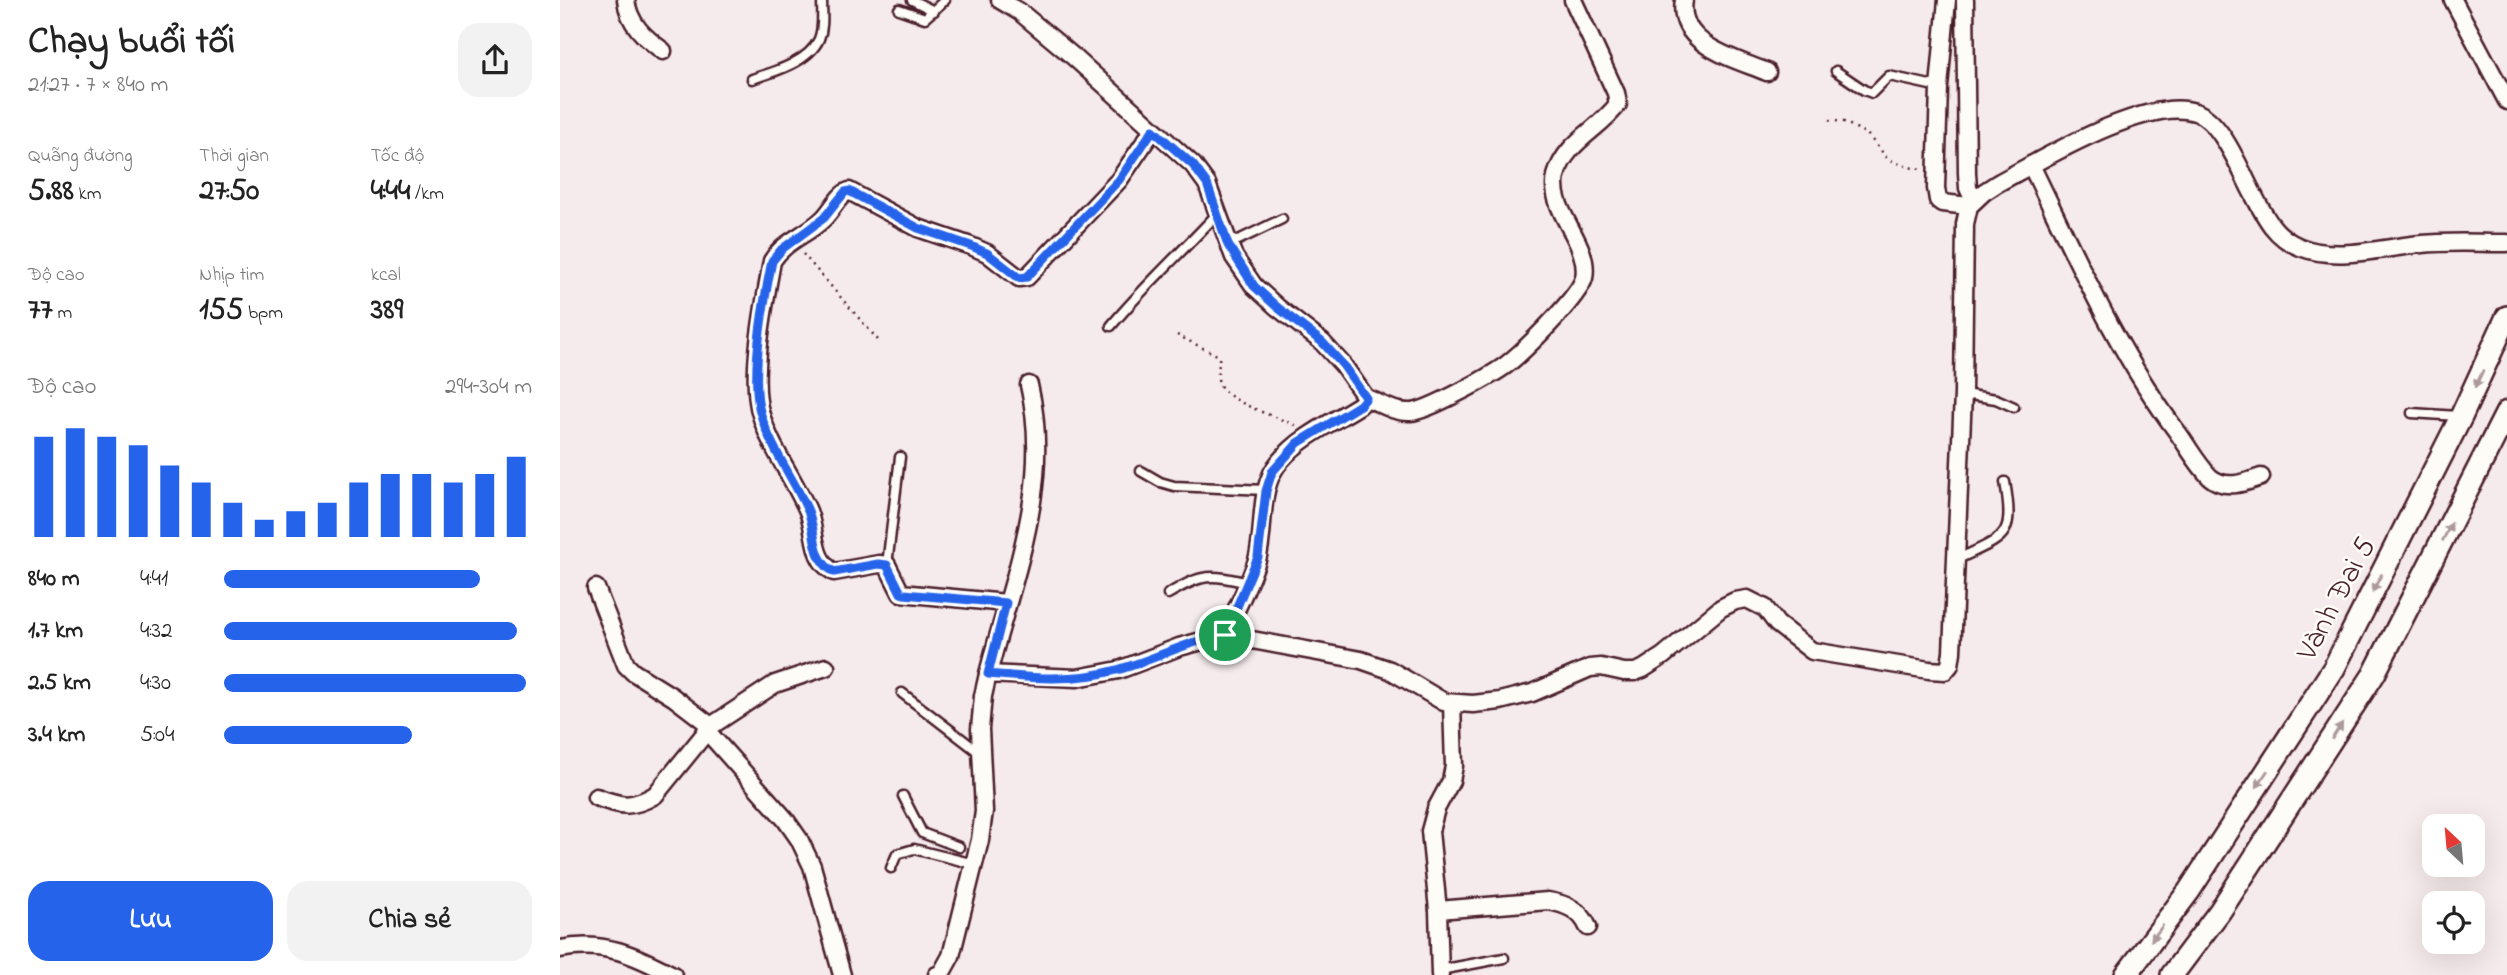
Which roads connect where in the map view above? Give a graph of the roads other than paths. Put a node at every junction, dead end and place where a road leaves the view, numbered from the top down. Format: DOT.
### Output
graph roads {
  1 [pos="626,0"];
  2 [pos="821,0"];
  3 [pos="912,0"];
  4 [pos="945,0"];
  5 [pos="1000,0"];
  6 [pos="1573,0"];
  7 [pos="1684,0"];
  8 [pos="1947,0"];
  9 [pos="1965,0"];
  10 [pos="2453,0"];
  11 [pos="899,9"];
  12 [pos="934,11"];
  13 [pos="663,51"];
  14 [pos="1836,71"];
  15 [pos="1768,72"];
  16 [pos="752,79"];
  17 [pos="1939,86"];
  18 [pos="2507,101"];
  19 [pos="1153,130"];
  20 [pos="2031,165"];
  21 [pos="1968,204"];
  22 [pos="1217,214"];
  23 [pos="1282,219"];
  24 [pos="2507,243"];
  25 [pos="1228,245"];
  26 [pos="2507,317"];
  27 [pos="1111,327"];
  28 [pos="1029,385"];
  29 [pos="1963,394"];
  30 [pos="1366,398"];
  31 [pos="2014,407"];
  32 [pos="2507,412"];
  33 [pos="2412,413"];
  34 [pos="2461,416"];
  35 [pos="900,457"];
  36 [pos="1141,471"];
  37 [pos="2261,477"];
  38 [pos="2005,482"];
  39 [pos="1266,491"];
  40 [pos="1956,560"];
  41 [pos="887,565"];
  42 [pos="1249,583"];
  43 [pos="596,588"];
  44 [pos="1168,594"];
  45 [pos="1006,603"];
  46 [pos="1225,635"];
  47 [pos="826,667"];
  48 [pos="988,674"];
  49 [pos="902,693"];
  50 [pos="1452,704"];
  51 [pos="708,728"];
  52 [pos="981,754"];
  53 [pos="903,796"];
  54 [pos="596,797"];
  55 [pos="959,847"];
  56 [pos="974,855"];
  57 [pos="891,869"];
  58 [pos="1438,910"];
  59 [pos="1588,927"];
  60 [pos="560,949"];
  61 [pos="1504,958"];
  62 [pos="1440,972"];
  63 [pos="673,975"];
  64 [pos="842,975"];
  65 [pos="937,975"];
  66 [pos="2126,975"];
  67 [pos="2172,975"];
  1 -- 13 [label="street"];
  2 -- 16 [label="lane"];
  3 -- 12 [label="lane"];
  4 -- 12 [label="lane"];
  5 -- 19 [label="street"];
  6 -- 30 [label="street"];
  7 -- 15 [label="street"];
  8 -- 17 [label="street"];
  9 -- 21 [label="street"];
  10 -- 18 [label="street"];
  11 -- 12 [label="lane"];
  14 -- 17 [label="lane"];
  17 -- 21 [label="street"];
  19 -- 22 [label="street"];
  19 -- 41 [label="street"];
  20 -- 21 [label="street"];
  20 -- 24 [label="street"];
  20 -- 37 [label="street"];
  21 -- 29 [label="street"];
  22 -- 25 [label="street"];
  22 -- 27 [label="lane"];
  23 -- 25 [label="lane"];
  25 -- 30 [label="street"];
  26 -- 34 [label="main road, Vành Đai 5, one-way"];
  28 -- 45 [label="street"];
  29 -- 31 [label="lane"];
  29 -- 40 [label="street"];
  30 -- 39 [label="street"];
  67 -- 32 [label="main road, one-way"];
  33 -- 34 [label="lane"];
  34 -- 66 [label="main road, Vành Đai 5, one-way"];
  35 -- 41 [label="lane"];
  36 -- 39 [label="lane"];
  38 -- 40 [label="lane"];
  39 -- 42 [label="street"];
  40 -- 50 [label="street"];
  41 -- 45 [label="street"];
  42 -- 44 [label="lane"];
  42 -- 46 [label="street"];
  43 -- 51 [label="street"];
  45 -- 48 [label="street"];
  46 -- 48 [label="street"];
  46 -- 50 [label="street"];
  47 -- 51 [label="street"];
  48 -- 52 [label="street"];
  49 -- 52 [label="lane"];
  50 -- 58 [label="street"];
  51 -- 54 [label="street"];
  51 -- 64 [label="street"];
  52 -- 56 [label="street"];
  53 -- 55 [label="lane"];
  56 -- 57 [label="lane"];
  56 -- 65 [label="street"];
  58 -- 59 [label="street"];
  58 -- 62 [label="street"];
  60 -- 63 [label="street"];
  61 -- 62 [label="lane"];
}
